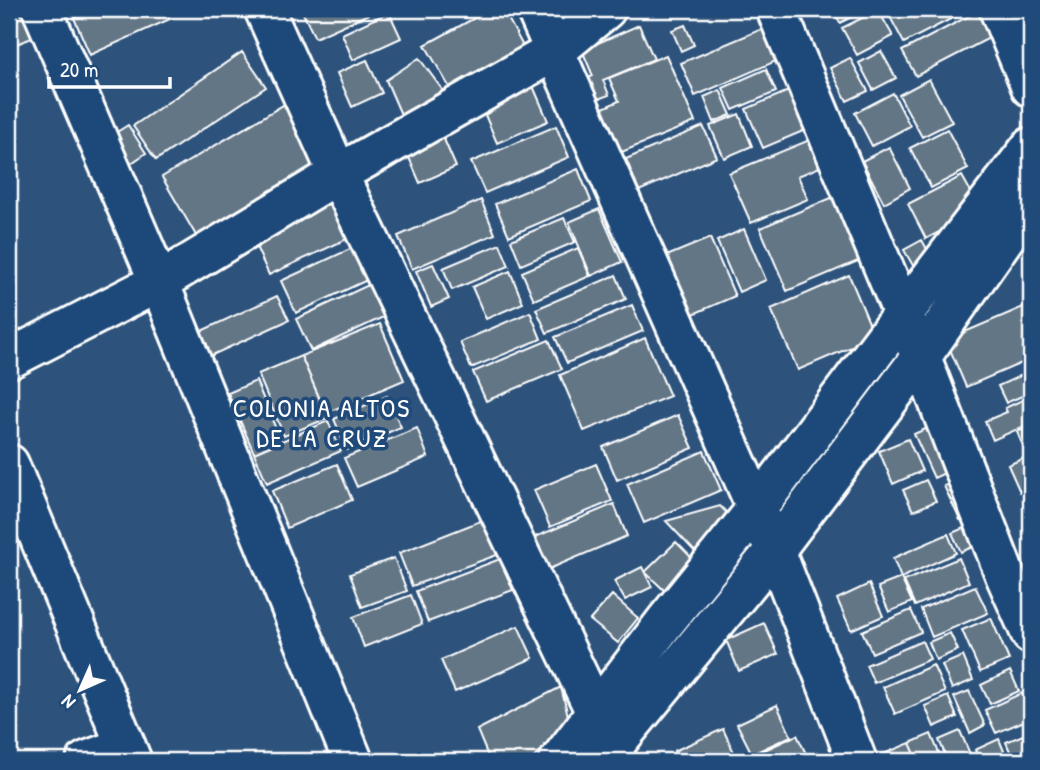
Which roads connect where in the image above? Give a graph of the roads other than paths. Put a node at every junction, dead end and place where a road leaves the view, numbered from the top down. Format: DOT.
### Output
graph roads {
  1 [pos="42,9"];
  2 [pos="264,9"];
  3 [pos="536,9"];
  4 [pos="606,9"];
  5 [pos="775,9"];
  6 [pos="999,9"];
  7 [pos="555,51"];
  8 [pos="1031,87"];
  9 [pos="1031,147"];
  10 [pos="338,174"];
  11 [pos="1031,201"];
  12 [pos="159,282"];
  13 [pos="903,314"];
  14 [pos="921,357"];
  15 [pos="9,359"];
  16 [pos="9,464"];
  17 [pos="757,508"];
  18 [pos="775,550"];
  19 [pos="1031,634"];
  20 [pos="596,713"];
  21 [pos="129,754"];
  22 [pos="610,757"];
  23 [pos="86,761"];
  24 [pos="353,761"];
  25 [pos="559,761"];
  26 [pos="857,761"];
  1 -- 12 [label="street"];
  2 -- 10 [label="street"];
  3 -- 7 [label="street"];
  4 -- 7 [label="street"];
  5 -- 13 [label="street"];
  6 -- 8 [label="street"];
  7 -- 10 [label="street"];
  7 -- 17 [label="street"];
  9 -- 13 [label="street"];
  10 -- 12 [label="street"];
  10 -- 20 [label="street"];
  11 -- 14 [label="street"];
  12 -- 15 [label="street"];
  12 -- 24 [label="street"];
  13 -- 14 [label="street"];
  13 -- 17 [label="street"];
  14 -- 18 [label="street"];
  14 -- 19 [label="street"];
  16 -- 21 [label="street"];
  17 -- 18 [label="street"];
  17 -- 20 [label="street"];
  18 -- 22 [label="street"];
  18 -- 26 [label="street"];
  20 -- 22 [label="street"];
  20 -- 25 [label="street"];
  21 -- 23 [label="street"];
}
